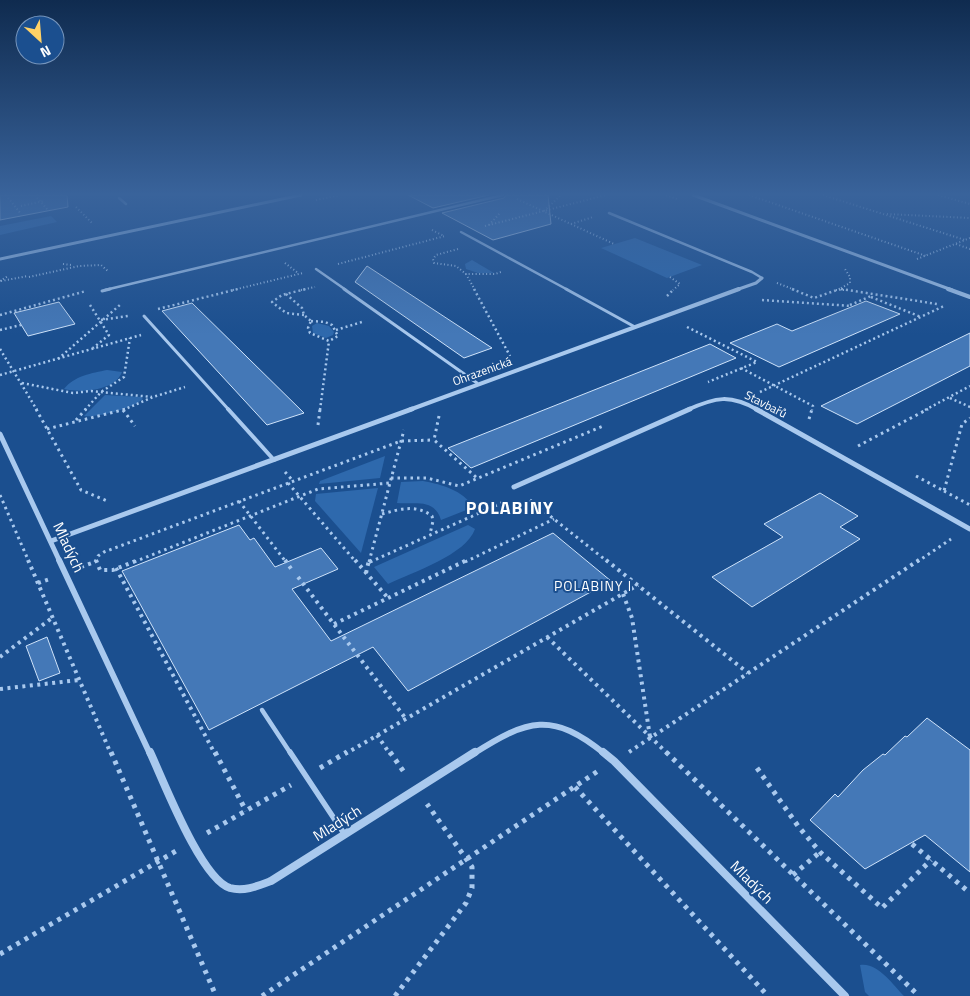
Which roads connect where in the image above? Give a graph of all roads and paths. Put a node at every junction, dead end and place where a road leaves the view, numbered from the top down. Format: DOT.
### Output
graph roads {
  1 [pos="82,241"];
  2 [pos="311,241"];
  3 [pos="424,241"];
  4 [pos="608,241"];
  5 [pos="677,241"];
  6 [pos="819,241"];
  7 [pos="884,241"];
  8 [pos="962,241"];
  9 [pos="480,242"];
  10 [pos="614,244"];
  11 [pos="956,244"];
  12 [pos="970,248"];
  13 [pos="926,256"];
  14 [pos="0,259"];
  15 [pos="909,262"];
  16 [pos="79,266"];
  17 [pos="524,266"];
  18 [pos="316,269"];
  19 [pos="466,274"];
  20 [pos="29,277"];
  21 [pos="761,277"];
  22 [pos="32,281"];
  23 [pos="0,282"];
  24 [pos="334,282"];
  25 [pos="122,287"];
  26 [pos="102,291"];
  27 [pos="286,294"];
  28 [pos="871,295"];
  29 [pos="970,297"];
  30 [pos="761,300"];
  31 [pos="150,311"];
  32 [pos="133,315"];
  33 [pos="304,315"];
  34 [pos="144,316"];
  35 [pos="665,316"];
  36 [pos="921,317"];
  37 [pos="101,320"];
  38 [pos="311,321"];
  39 [pos="21,325"];
  40 [pos="635,327"];
  41 [pos="0,330"];
  42 [pos="156,331"];
  43 [pos="130,338"];
  44 [pos="329,341"];
  45 [pos="0,349"];
  46 [pos="92,350"];
  47 [pos="58,359"];
  48 [pos="514,363"];
  49 [pos="12,371"];
  50 [pos="0,375"];
  51 [pos="202,382"];
  52 [pos="22,383"];
  53 [pos="477,383"];
  54 [pos="773,386"];
  55 [pos="970,386"];
  56 [pos="101,392"];
  57 [pos="443,396"];
  58 [pos="153,397"];
  59 [pos="949,398"];
  60 [pos="742,401"];
  61 [pos="970,407"];
  62 [pos="411,408"];
  63 [pos="123,410"];
  64 [pos="970,418"];
  65 [pos="76,420"];
  66 [pos="817,423"];
  67 [pos="135,426"];
  68 [pos="47,429"];
  69 [pos="317,433"];
  70 [pos="0,434"];
  71 [pos="434,440"];
  72 [pos="402,441"];
  73 [pos="851,441"];
  74 [pos="859,446"];
  75 [pos="868,450"];
  76 [pos="840,456"];
  77 [pos="274,460"];
  78 [pos="910,473"];
  79 [pos="477,478"];
  80 [pos="391,480"];
  81 [pos="288,483"];
  82 [pos="514,486"];
  83 [pos="81,490"];
  84 [pos="944,491"];
  85 [pos="523,494"];
  86 [pos="0,495"];
  87 [pos="299,496"];
  88 [pos="239,501"];
  89 [pos="970,505"];
  90 [pos="382,514"];
  91 [pos="250,515"];
  92 [pos="554,519"];
  93 [pos="969,528"];
  94 [pos="430,534"];
  95 [pos="51,541"];
  96 [pos="369,562"];
  97 [pos="116,568"];
  98 [pos="292,570"];
  99 [pos="366,573"];
  100 [pos="298,577"];
  101 [pos="638,585"];
  102 [pos="623,594"];
  103 [pos="388,598"];
  104 [pos="52,618"];
  105 [pos="334,624"];
  106 [pos="547,637"];
  107 [pos="0,657"];
  108 [pos="748,672"];
  109 [pos="79,680"];
  110 [pos="0,688"];
  111 [pos="262,710"];
  112 [pos="406,719"];
  113 [pos="650,737"];
  114 [pos="614,761"];
  115 [pos="757,768"];
  116 [pos="306,776"];
  117 [pos="575,786"];
  118 [pos="246,811"];
  119 [pos="345,835"];
  120 [pos="192,842"];
  121 [pos="912,844"];
  122 [pos="820,852"];
  123 [pos="466,858"];
  124 [pos="931,860"];
  125 [pos="158,862"];
  126 [pos="793,875"];
  127 [pos="970,893"];
  128 [pos="0,954"];
  129 [pos="216,996"];
  130 [pos="262,996"];
  131 [pos="395,996"];
  132 [pos="768,996"];
  133 [pos="845,996"];
  134 [pos="919,996"];
  1 -- 14 [label="street"];
  2 -- 25 [label="lane"];
  3 -- 18 [label="path"];
  4 -- 10 [label="path"];
  5 -- 21 [label="lane"];
  6 -- 29 [label="street"];
  7 -- 13 [label="path"];
  8 -- 11 [label="path"];
  9 -- 17 [label="lane"];
  9 -- 19 [label="path"];
  11 -- 12 [label="path"];
  11 -- 13 [label="path"];
  13 -- 15 [label="path"];
  16 -- 20 [label="path"];
  17 -- 19 [label="path"];
  17 -- 40 [label="lane"];
  18 -- 24 [label="lane"];
  18 -- 31 [label="path"];
  19 -- 48 [label="path"];
  20 -- 22 [label="path"];
  20 -- 23 [label="path"];
  21 -- 28 [label="path"];
  21 -- 35 [label="street, Ohrazenická"];
  24 -- 27 [label="path"];
  24 -- 53 [label="lane"];
  25 -- 26 [label="lane"];
  25 -- 37 [label="path"];
  26 -- 37 [label="path"];
  27 -- 33 [label="path"];
  27 -- 33 [label="path"];
  28 -- 30 [label="path"];
  28 -- 36 [label="path"];
  28 -- 36 [label="path"];
  32 -- 37 [label="path"];
  33 -- 38 [label="path"];
  34 -- 42 [label="lane"];
  35 -- 40 [label="street, Ohrazenická"];
  35 -- 54 [label="path"];
  36 -- 54 [label="path"];
  37 -- 46 [label="path"];
  37 -- 47 [label="path"];
  38 -- 44 [label="path"];
  38 -- 44 [label="path"];
  39 -- 41 [label="path"];
  40 -- 53 [label="street, Ohrazenická"];
  42 -- 43 [label="path"];
  42 -- 51 [label="lane"];
  43 -- 46 [label="path"];
  43 -- 56 [label="path"];
  44 -- 69 [label="path"];
  45 -- 49 [label="path"];
  46 -- 47 [label="path"];
  47 -- 49 [label="path"];
  49 -- 50 [label="path"];
  49 -- 52 [label="path"];
  51 -- 58 [label="path"];
  51 -- 77 [label="lane"];
  52 -- 56 [label="path"];
  52 -- 68 [label="path"];
  53 -- 57 [label="street, Ohrazenická"];
  54 -- 60 [label="path"];
  54 -- 66 [label="path"];
  55 -- 59 [label="path"];
  56 -- 58 [label="path"];
  56 -- 65 [label="path"];
  57 -- 62 [label="street, Ohrazenická"];
  57 -- 71 [label="path"];
  58 -- 63 [label="path"];
  59 -- 61 [label="path"];
  59 -- 74 [label="path"];
  60 -- 76 [label="street, Stavbařů"];
  60 -- 82 [label="street, Stavbařů"];
  62 -- 72 [label="path"];
  62 -- 77 [label="street, Ohrazenická"];
  63 -- 65 [label="path"];
  63 -- 67 [label="path"];
  64 -- 84 [label="path"];
  65 -- 68 [label="path"];
  68 -- 83 [label="path"];
  70 -- 95 [label="street, Mladých"];
  71 -- 72 [label="path"];
  71 -- 79 [label="path"];
  72 -- 80 [label="path"];
  72 -- 81 [label="path"];
  73 -- 74 [label="path"];
  74 -- 75 [label="path"];
  74 -- 76 [label="path"];
  76 -- 93 [label="street, Stavbařů"];
  77 -- 95 [label="street, Ohrazenická"];
  78 -- 84 [label="path"];
  79 -- 80 [label="path"];
  79 -- 82 [label="path"];
  80 -- 87 [label="path"];
  80 -- 90 [label="path"];
  81 -- 87 [label="path"];
  81 -- 88 [label="path"];
  82 -- 85 [label="path"];
  84 -- 89 [label="path"];
  85 -- 92 [label="path"];
  85 -- 94 [label="path"];
  86 -- 104 [label="path"];
  87 -- 91 [label="path"];
  87 -- 99 [label="path"];
  88 -- 91 [label="path"];
  88 -- 97 [label="path"];
  90 -- 94 [label="path"];
  90 -- 96 [label="path"];
  91 -- 97 [label="path"];
  91 -- 98 [label="path"];
  92 -- 101 [label="path"];
  92 -- 103 [label="path"];
  93 -- 108 [label="path"];
  94 -- 96 [label="path"];
  95 -- 120 [label="street, Mladých"];
  96 -- 99 [label="path"];
  97 -- 118 [label="path"];
  99 -- 103 [label="path"];
  100 -- 105 [label="path"];
  101 -- 102 [label="path"];
  101 -- 108 [label="path"];
  102 -- 106 [label="path"];
  102 -- 113 [label="path"];
  103 -- 105 [label="path"];
  104 -- 107 [label="path"];
  104 -- 109 [label="path"];
  105 -- 112 [label="path"];
  106 -- 112 [label="path"];
  106 -- 113 [label="path"];
  108 -- 113 [label="path"];
  109 -- 110 [label="path"];
  109 -- 125 [label="path"];
  111 -- 116 [label="lane"];
  112 -- 116 [label="path"];
  113 -- 114 [label="path"];
  113 -- 126 [label="path"];
  114 -- 117 [label="path"];
  114 -- 119 [label="street, Mladých"];
  114 -- 133 [label="street, Mladých"];
  115 -- 122 [label="path"];
  116 -- 118 [label="path"];
  116 -- 119 [label="lane"];
  117 -- 123 [label="path"];
  117 -- 132 [label="path"];
  118 -- 120 [label="path"];
  119 -- 120 [label="street, Mladých"];
  120 -- 125 [label="path"];
  121 -- 124 [label="path"];
  122 -- 124 [label="path"];
  122 -- 126 [label="path"];
  123 -- 130 [label="path"];
  123 -- 131 [label="path"];
  124 -- 127 [label="path"];
  125 -- 128 [label="path"];
  125 -- 129 [label="path"];
  126 -- 134 [label="path"];
}
